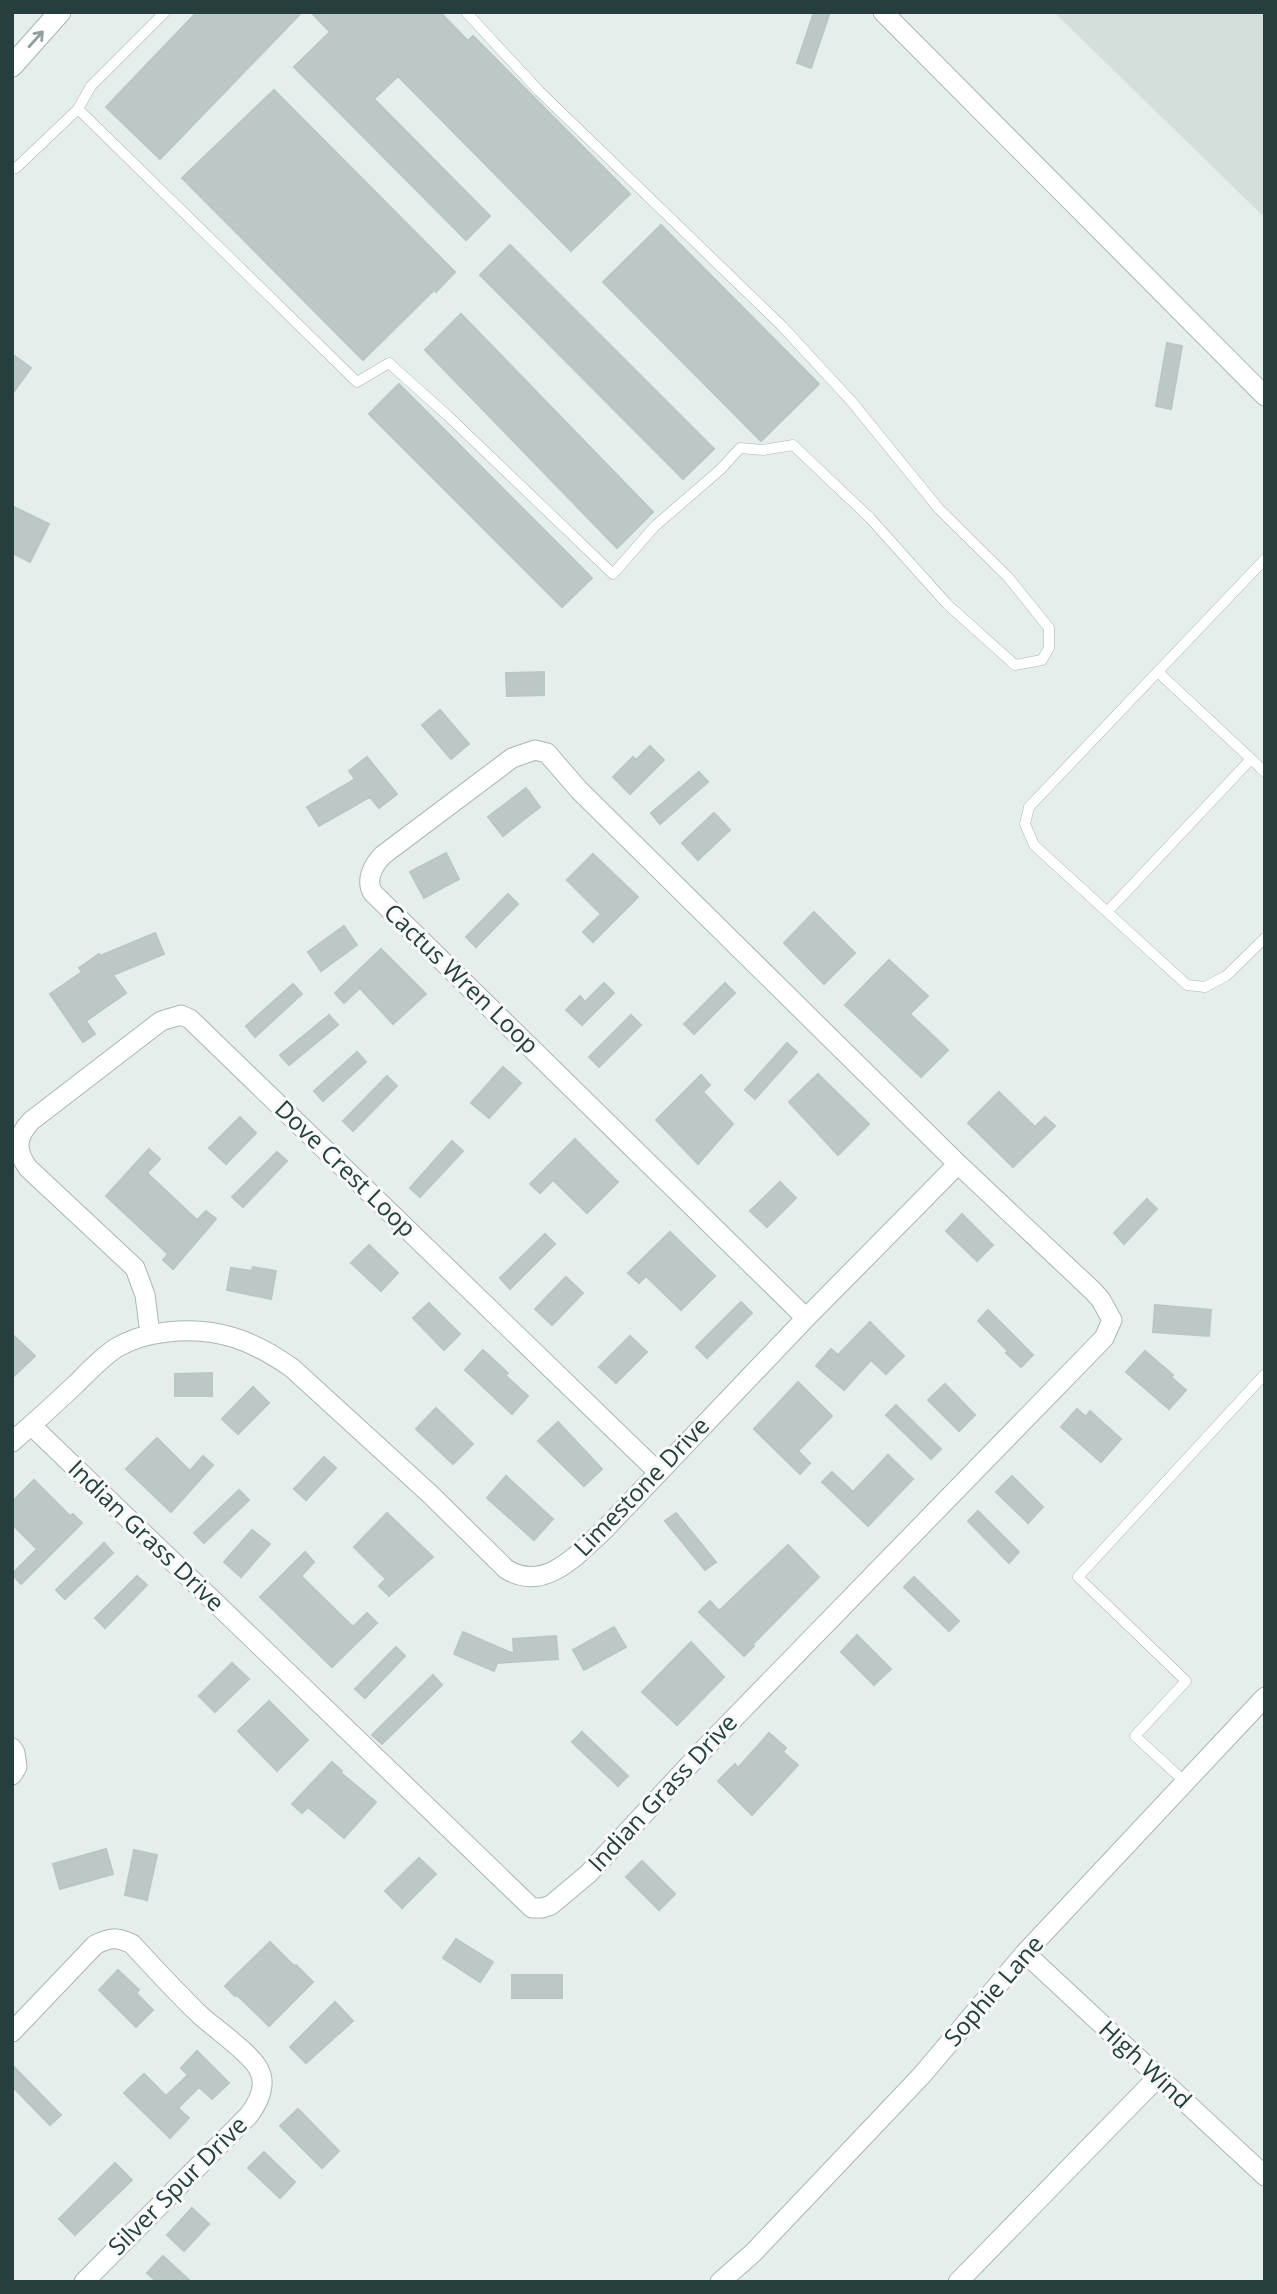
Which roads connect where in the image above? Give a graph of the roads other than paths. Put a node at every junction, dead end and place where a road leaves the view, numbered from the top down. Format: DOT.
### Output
graph roads {
  1 [pos="60,12"];
  2 [pos="164,12"];
  3 [pos="466,12"];
  4 [pos="883,12"];
  5 [pos="12,66"];
  6 [pos="78,109"];
  7 [pos="12,169"];
  8 [pos="1265,396"];
  9 [pos="1265,559"];
  10 [pos="1158,672"];
  11 [pos="1251,759"];
  12 [pos="1265,772"];
  13 [pos="1108,911"];
  14 [pos="1265,937"];
  15 [pos="958,1164"];
  16 [pos="806,1318"];
  17 [pos="150,1334"];
  18 [pos="1265,1374"];
  19 [pos="32,1426"];
  20 [pos="12,1442"];
  21 [pos="658,1472"];
  22 [pos="1265,1697"];
  23 [pos="12,1748"];
  24 [pos="12,1774"];
  25 [pos="1185,1782"];
  26 [pos="1025,1953"];
  27 [pos="12,2032"];
  28 [pos="1158,2077"];
  29 [pos="1265,2176"];
  30 [pos="84,2282"];
  31 [pos="720,2282"];
  32 [pos="958,2282"];
  5 -- 1 [label="main road, one-way"];
  2 -- 6 [label="lane"];
  3 -- 6 [label="lane"];
  4 -- 8 [label="street"];
  6 -- 7 [label="lane"];
  9 -- 10 [label="lane"];
  10 -- 11 [label="lane"];
  10 -- 13 [label="lane"];
  11 -- 12 [label="lane"];
  11 -- 13 [label="lane"];
  13 -- 14 [label="lane"];
  15 -- 16 [label="street, Limestone Drive"];
  15 -- 16 [label="street, Cactus Wren Loop"];
  15 -- 19 [label="street, Indian Grass Drive"];
  16 -- 21 [label="street, Limestone Drive"];
  17 -- 19 [label="street, Limestone Drive"];
  17 -- 21 [label="street, Limestone Drive"];
  17 -- 21 [label="street, Dove Crest Loop"];
  18 -- 25 [label="lane"];
  19 -- 20 [label="street, Limestone Drive"];
  22 -- 25 [label="street, Sophie Lane"];
  23 -- 24 [label="street"];
  25 -- 26 [label="street, Sophie Lane"];
  26 -- 28 [label="street, High Wind"];
  26 -- 31 [label="street, Sophie Lane"];
  27 -- 30 [label="street, Silver Spur Drive"];
  28 -- 29 [label="street, High Wind"];
  28 -- 32 [label="street"];
}
